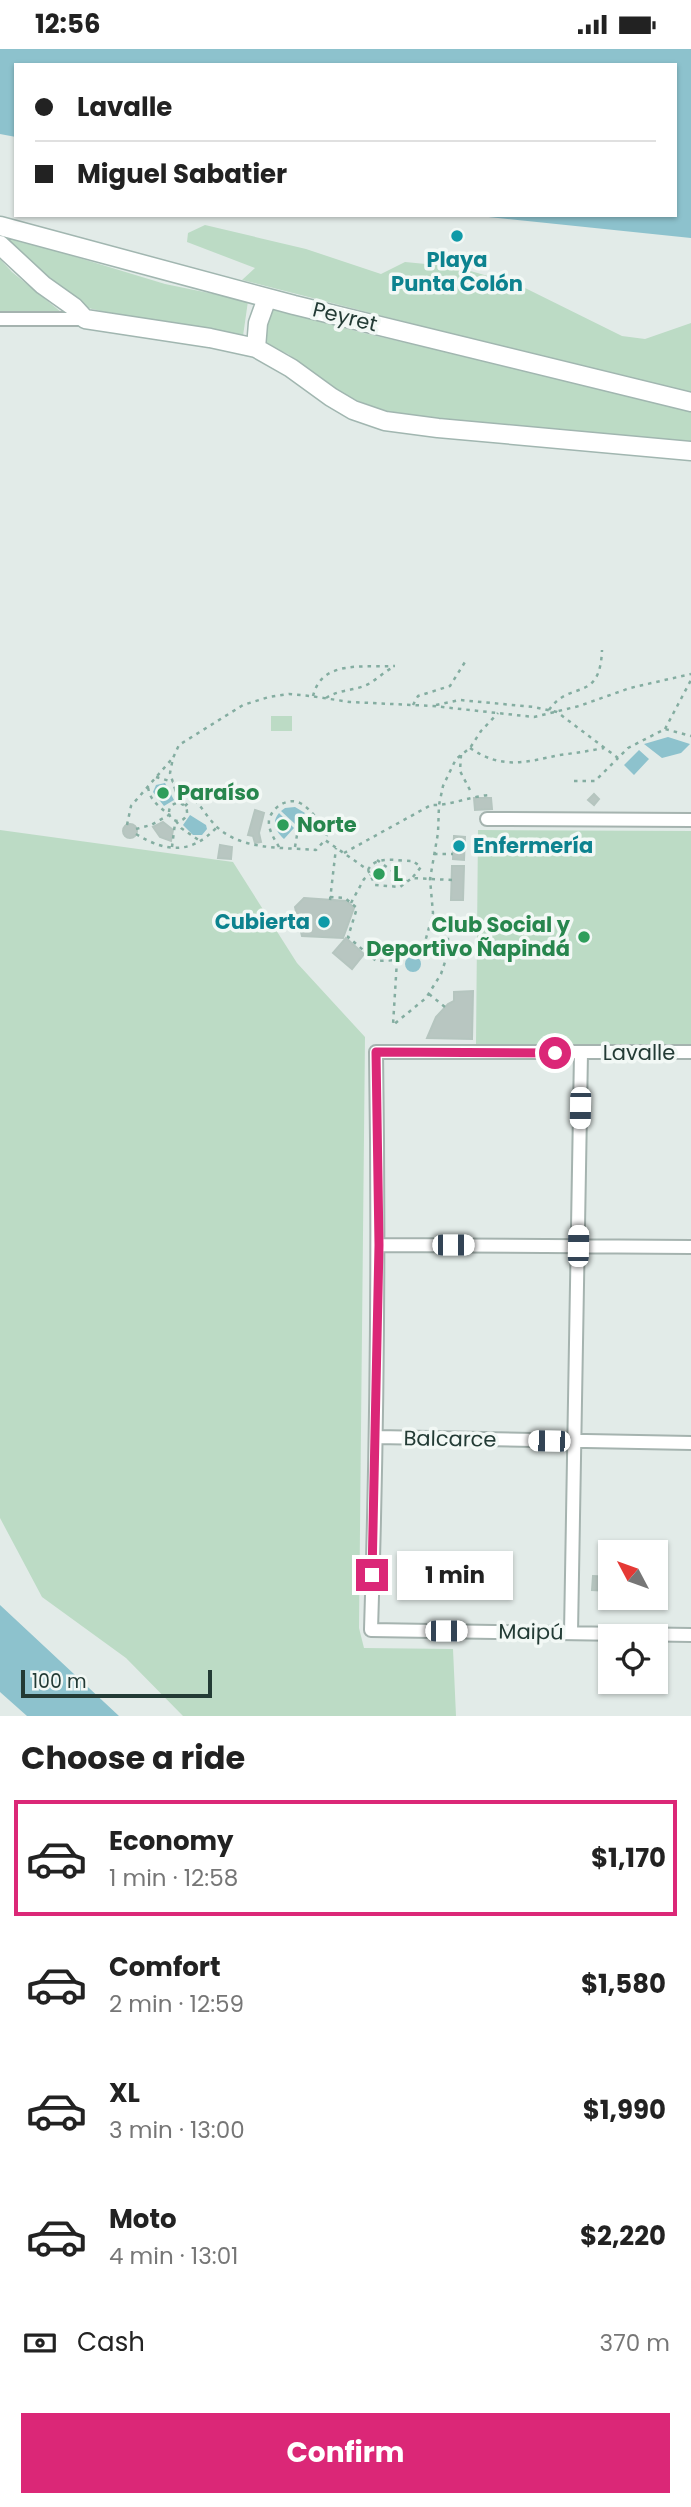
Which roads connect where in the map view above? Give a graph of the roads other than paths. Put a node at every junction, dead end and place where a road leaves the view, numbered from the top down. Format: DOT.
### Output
graph roads {
  1 [pos="0,226"];
  2 [pos="0,246"];
  3 [pos="267,298"];
  4 [pos="0,319"];
  5 [pos="85,319"];
  6 [pos="256,348"];
  7 [pos="691,402"];
  8 [pos="691,451"];
  9 [pos="487,819"];
  10 [pos="691,820"];
  11 [pos="691,1052"];
  12 [pos="581,1053"];
  13 [pos="379,1245"];
  14 [pos="578,1246"];
  15 [pos="691,1247"];
  16 [pos="377,1437"];
  17 [pos="574,1441"];
  18 [pos="691,1443"];
  19 [pos="570,1633"];
  20 [pos="691,1635"];
  1 -- 3 [label="street, Peyret"];
  2 -- 5 [label="street"];
  3 -- 6 [label="street"];
  3 -- 7 [label="street, Peyret"];
  4 -- 5 [label="street"];
  5 -- 6 [label="street"];
  6 -- 8 [label="street"];
  9 -- 10 [label="street"];
  11 -- 12 [label="street, Lavalle"];
  12 -- 13 [label="street, Lavalle"];
  12 -- 14 [label="street"];
  13 -- 14 [label="street"];
  13 -- 16 [label="street"];
  14 -- 15 [label="street"];
  14 -- 17 [label="street"];
  16 -- 17 [label="street, Balcarce"];
  16 -- 19 [label="street, Maipú"];
  17 -- 18 [label="street, Balcarce"];
  17 -- 19 [label="street"];
  19 -- 20 [label="street, Maipú"];
}
